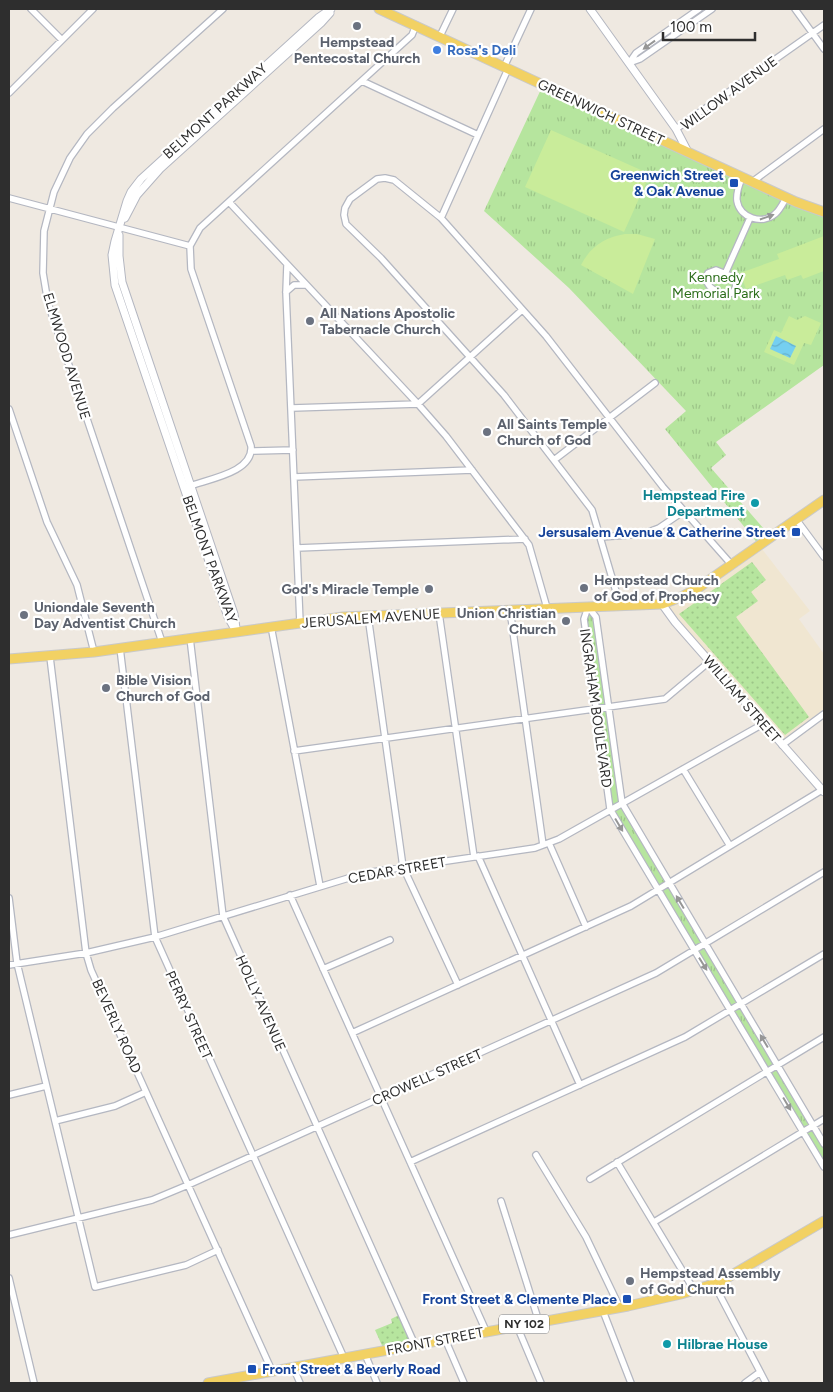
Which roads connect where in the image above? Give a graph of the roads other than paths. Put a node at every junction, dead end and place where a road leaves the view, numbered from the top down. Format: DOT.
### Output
graph roads {
  1 [pos="31,9"];
  2 [pos="93,9"];
  3 [pos="223,9"];
  4 [pos="332,9"];
  5 [pos="379,9"];
  6 [pos="453,9"];
  7 [pos="531,9"];
  8 [pos="590,9"];
  9 [pos="699,9"];
  10 [pos="712,9"];
  11 [pos="795,9"];
  12 [pos="824,24"];
  13 [pos="416,25"];
  14 [pos="812,33"];
  15 [pos="440,36"];
  16 [pos="62,40"];
  17 [pos="824,49"];
  18 [pos="629,63"];
  19 [pos="506,68"];
  20 [pos="362,81"];
  21 [pos="9,94"];
  22 [pos="676,129"];
  23 [pos="824,129"];
  24 [pos="478,135"];
  25 [pos="688,152"];
  26 [pos="742,178"];
  27 [pos="752,182"];
  28 [pos="9,198"];
  29 [pos="786,198"];
  30 [pos="229,202"];
  31 [pos="48,208"];
  32 [pos="824,212"];
  33 [pos="441,218"];
  34 [pos="750,218"];
  35 [pos="120,227"];
  36 [pos="190,246"];
  37 [pos="287,265"];
  38 [pos="725,274"];
  39 [pos="306,285"];
  40 [pos="286,292"];
  41 [pos="522,310"];
  42 [pos="470,356"];
  43 [pos="655,383"];
  44 [pos="418,404"];
  45 [pos="292,408"];
  46 [pos="9,409"];
  47 [pos="610,418"];
  48 [pos="293,450"];
  49 [pos="251,452"];
  50 [pos="554,460"];
  51 [pos="472,470"];
  52 [pos="294,477"];
  53 [pos="188,487"];
  54 [pos="824,500"];
  55 [pos="684,511"];
  56 [pos="796,519"];
  57 [pos="600,537"];
  58 [pos="525,539"];
  59 [pos="297,548"];
  60 [pos="824,557"];
  61 [pos="731,564"];
  62 [pos="662,604"];
  63 [pos="620,605"];
  64 [pos="588,607"];
  65 [pos="548,608"];
  66 [pos="510,610"];
  67 [pos="439,613"];
  68 [pos="368,616"];
  69 [pos="300,623"];
  70 [pos="271,626"];
  71 [pos="236,631"];
  72 [pos="190,638"];
  73 [pos="162,642"];
  74 [pos="120,648"];
  75 [pos="94,652"];
  76 [pos="50,656"];
  77 [pos="9,657"];
  78 [pos="710,662"];
  79 [pos="609,707"];
  80 [pos="596,709"];
  81 [pos="824,714"];
  82 [pos="525,719"];
  83 [pos="763,724"];
  84 [pos="455,729"];
  85 [pos="385,738"];
  86 [pos="782,745"];
  87 [pos="294,751"];
  88 [pos="683,769"];
  89 [pos="823,792"];
  90 [pos="622,803"];
  91 [pos="610,809"];
  92 [pos="546,844"];
  93 [pos="730,846"];
  94 [pos="476,857"];
  95 [pos="403,867"];
  96 [pos="824,872"];
  97 [pos="669,883"];
  98 [pos="320,886"];
  99 [pos="658,890"];
  100 [pos="290,895"];
  101 [pos="9,898"];
  102 [pos="223,916"];
  103 [pos="586,927"];
  104 [pos="155,937"];
  105 [pos="390,940"];
  106 [pos="704,942"];
  107 [pos="694,950"];
  108 [pos="86,953"];
  109 [pos="824,954"];
  110 [pos="522,956"];
  111 [pos="17,963"];
  112 [pos="9,965"];
  113 [pos="323,969"];
  114 [pos="458,985"];
  115 [pos="741,1004"];
  116 [pos="731,1010"];
  117 [pos="552,1020"];
  118 [pos="352,1033"];
  119 [pos="824,1037"];
  120 [pos="778,1065"];
  121 [pos="768,1072"];
  122 [pos="580,1085"];
  123 [pos="46,1086"];
  124 [pos="146,1092"];
  125 [pos="9,1095"];
  126 [pos="381,1098"];
  127 [pos="824,1119"];
  128 [pos="55,1121"];
  129 [pos="814,1126"];
  130 [pos="317,1127"];
  131 [pos="804,1132"];
  132 [pos="824,1144"];
  133 [pos="536,1155"];
  134 [pos="252,1156"];
  135 [pos="410,1162"];
  136 [pos="617,1162"];
  137 [pos="824,1167"];
  138 [pos="590,1178"];
  139 [pos="188,1184"];
  140 [pos="501,1201"];
  141 [pos="78,1218"];
  142 [pos="824,1221"];
  143 [pos="654,1222"];
  144 [pos="9,1235"];
  145 [pos="218,1250"];
  146 [pos="9,1278"];
  147 [pos="714,1284"];
  148 [pos="694,1290"];
  149 [pos="620,1308"];
  150 [pos="603,1310"];
  151 [pos="539,1322"];
  152 [pos="517,1326"];
  153 [pos="486,1331"];
  154 [pos="445,1339"];
  155 [pos="415,1344"];
  156 [pos="364,1354"];
  157 [pos="344,1358"];
  158 [pos="293,1367"];
  159 [pos="272,1371"];
  160 [pos="760,1372"];
  161 [pos="223,1382"];
  162 [pos="34,1383"];
  163 [pos="208,1383"];
  164 [pos="300,1383"];
  165 [pos="377,1383"];
  166 [pos="464,1383"];
  167 [pos="541,1383"];
  168 [pos="631,1383"];
  169 [pos="745,1383"];
  170 [pos="766,1383"];
  1 -- 16 [label="street"];
  2 -- 16 [label="street"];
  3 -- 31 [label="street, ELMWOOD AVENUE"];
  4 -- 35 [label="street, BELMONT PARKWAY"];
  5 -- 13 [label="main road, GREENWICH STREET"];
  6 -- 15 [label="street"];
  7 -- 19 [label="street"];
  8 -- 18 [label="street"];
  9 -- 18 [label="street, one-way"];
  10 -- 18 [label="street"];
  11 -- 14 [label="street"];
  12 -- 14 [label="street, WILLOW AVENUE"];
  13 -- 15 [label="main road, GREENWICH STREET"];
  13 -- 20 [label="street"];
  14 -- 17 [label="street"];
  14 -- 22 [label="street, WILLOW AVENUE"];
  15 -- 19 [label="main road, GREENWICH STREET"];
  16 -- 21 [label="street"];
  18 -- 22 [label="street"];
  19 -- 24 [label="street"];
  19 -- 25 [label="main road, GREENWICH STREET"];
  20 -- 24 [label="street"];
  20 -- 30 [label="street"];
  22 -- 25 [label="street, WILLOW AVENUE"];
  23 -- 27 [label="street"];
  24 -- 33 [label="street"];
  25 -- 26 [label="main road, GREENWICH STREET"];
  26 -- 27 [label="main road, GREENWICH STREET"];
  26 -- 34 [label="street"];
  27 -- 29 [label="main road, GREENWICH STREET"];
  28 -- 31 [label="street"];
  29 -- 32 [label="main road, GREENWICH STREET"];
  34 -- 29 [label="street, one-way"];
  30 -- 36 [label="street"];
  30 -- 37 [label="street"];
  31 -- 35 [label="street"];
  31 -- 73 [label="street, ELMWOOD AVENUE"];
  33 -- 41 [label="street"];
  33 -- 42 [label="street"];
  34 -- 38 [label="street"];
  35 -- 36 [label="street"];
  35 -- 53 [label="street, BELMONT PARKWAY"];
  36 -- 49 [label="street"];
  37 -- 39 [label="street"];
  37 -- 40 [label="street"];
  38 -- 38 [label="street"];
  39 -- 40 [label="street"];
  39 -- 44 [label="street"];
  40 -- 45 [label="street"];
  41 -- 42 [label="street"];
  41 -- 47 [label="street"];
  42 -- 44 [label="street"];
  42 -- 50 [label="street"];
  43 -- 47 [label="street"];
  44 -- 45 [label="street"];
  44 -- 51 [label="street"];
  45 -- 48 [label="street"];
  46 -- 75 [label="street"];
  47 -- 50 [label="street"];
  47 -- 55 [label="street"];
  48 -- 49 [label="street"];
  48 -- 52 [label="street"];
  49 -- 53 [label="street"];
  50 -- 57 [label="street"];
  51 -- 52 [label="street"];
  51 -- 58 [label="street"];
  52 -- 59 [label="street"];
  53 -- 71 [label="street, BELMONT PARKWAY"];
  54 -- 56 [label="main road, JERUSALEM AVENUE"];
  55 -- 57 [label="street"];
  55 -- 61 [label="street"];
  56 -- 60 [label="street"];
  56 -- 61 [label="main road, JERUSALEM AVENUE"];
  57 -- 63 [label="street"];
  58 -- 59 [label="street"];
  58 -- 65 [label="street"];
  59 -- 69 [label="street"];
  61 -- 62 [label="main road, JERUSALEM AVENUE"];
  62 -- 63 [label="main road, JERUSALEM AVENUE"];
  62 -- 78 [label="street, WILLIAM STREET"];
  63 -- 64 [label="main road, JERUSALEM AVENUE"];
  64 -- 65 [label="main road, JERUSALEM AVENUE"];
  64 -- 79 [label="street, INGRAHAM BOULEVARD"];
  64 -- 80 [label="street, INGRAHAM BOULEVARD"];
  65 -- 66 [label="main road, JERUSALEM AVENUE"];
  66 -- 67 [label="main road, JERUSALEM AVENUE"];
  66 -- 82 [label="street"];
  67 -- 68 [label="main road, JERUSALEM AVENUE"];
  67 -- 84 [label="street"];
  68 -- 69 [label="main road, JERUSALEM AVENUE"];
  68 -- 85 [label="street"];
  69 -- 70 [label="main road, JERUSALEM AVENUE"];
  70 -- 71 [label="main road, JERUSALEM AVENUE"];
  70 -- 87 [label="street"];
  71 -- 72 [label="main road, JERUSALEM AVENUE"];
  72 -- 73 [label="main road, JERUSALEM AVENUE"];
  72 -- 102 [label="street, HOLLY AVENUE"];
  73 -- 74 [label="main road, JERUSALEM AVENUE"];
  74 -- 75 [label="main road, JERUSALEM AVENUE"];
  74 -- 104 [label="street, PERRY STREET"];
  75 -- 76 [label="main road, JERUSALEM AVENUE"];
  76 -- 77 [label="main road, JERUSALEM AVENUE"];
  76 -- 108 [label="street, BEVERLY ROAD"];
  78 -- 79 [label="street"];
  78 -- 83 [label="street, WILLIAM STREET"];
  79 -- 80 [label="street"];
  79 -- 90 [label="street, INGRAHAM BOULEVARD"];
  80 -- 82 [label="street"];
  80 -- 91 [label="street, INGRAHAM BOULEVARD"];
  81 -- 86 [label="street"];
  82 -- 84 [label="street"];
  82 -- 92 [label="street"];
  83 -- 86 [label="street, WILLIAM STREET"];
  83 -- 88 [label="street, CEDAR STREET"];
  84 -- 85 [label="street"];
  84 -- 94 [label="street"];
  85 -- 87 [label="street"];
  85 -- 95 [label="street"];
  86 -- 89 [label="street, WILLIAM STREET"];
  87 -- 98 [label="street"];
  88 -- 90 [label="street, CEDAR STREET"];
  88 -- 93 [label="street"];
  89 -- 93 [label="street"];
  90 -- 91 [label="street, CEDAR STREET"];
  90 -- 97 [label="street, INGRAHAM BOULEVARD"];
  91 -- 92 [label="street, CEDAR STREET"];
  91 -- 99 [label="street, INGRAHAM BOULEVARD, one-way"];
  92 -- 94 [label="street, CEDAR STREET"];
  92 -- 103 [label="street"];
  93 -- 97 [label="street"];
  94 -- 95 [label="street, CEDAR STREET"];
  94 -- 110 [label="street"];
  95 -- 98 [label="street, CEDAR STREET"];
  95 -- 114 [label="street"];
  96 -- 106 [label="street, CROWELL STREET"];
  97 -- 99 [label="street"];
  106 -- 97 [label="street, INGRAHAM BOULEVARD, one-way"];
  98 -- 100 [label="street, CEDAR STREET"];
  99 -- 103 [label="street"];
  99 -- 107 [label="street, INGRAHAM BOULEVARD"];
  100 -- 102 [label="street, CEDAR STREET"];
  100 -- 113 [label="street"];
  101 -- 111 [label="street"];
  102 -- 104 [label="street, CEDAR STREET"];
  102 -- 130 [label="street, HOLLY AVENUE"];
  103 -- 110 [label="street"];
  104 -- 108 [label="street, CEDAR STREET"];
  104 -- 134 [label="street, PERRY STREET"];
  105 -- 113 [label="street"];
  106 -- 107 [label="street, CROWELL STREET"];
  106 -- 115 [label="street, INGRAHAM BOULEVARD"];
  107 -- 116 [label="street, INGRAHAM BOULEVARD, one-way"];
  107 -- 117 [label="street, CROWELL STREET"];
  108 -- 111 [label="street, CEDAR STREET"];
  108 -- 124 [label="street, BEVERLY ROAD"];
  109 -- 115 [label="street"];
  110 -- 114 [label="street"];
  110 -- 117 [label="street"];
  111 -- 112 [label="street, CEDAR STREET"];
  111 -- 123 [label="street"];
  113 -- 118 [label="street"];
  114 -- 118 [label="street"];
  115 -- 116 [label="street"];
  120 -- 115 [label="street, INGRAHAM BOULEVARD, one-way"];
  116 -- 121 [label="street, INGRAHAM BOULEVARD"];
  116 -- 122 [label="street"];
  117 -- 122 [label="street"];
  117 -- 126 [label="street, CROWELL STREET"];
  118 -- 126 [label="street"];
  119 -- 120 [label="street"];
  120 -- 121 [label="street"];
  120 -- 129 [label="street, INGRAHAM BOULEVARD"];
  121 -- 131 [label="street, INGRAHAM BOULEVARD, one-way"];
  121 -- 136 [label="street"];
  122 -- 135 [label="street"];
  123 -- 125 [label="street"];
  123 -- 128 [label="street"];
  124 -- 128 [label="street"];
  124 -- 139 [label="street, BEVERLY ROAD"];
  126 -- 130 [label="street, CROWELL STREET"];
  126 -- 135 [label="street"];
  127 -- 129 [label="street"];
  128 -- 141 [label="street"];
  129 -- 131 [label="street"];
  129 -- 132 [label="street, INGRAHAM BOULEVARD"];
  130 -- 134 [label="street, CROWELL STREET"];
  130 -- 155 [label="street, HOLLY AVENUE"];
  131 -- 137 [label="street, INGRAHAM BOULEVARD"];
  131 -- 143 [label="street"];
  133 -- 149 [label="street"];
  134 -- 139 [label="street, CROWELL STREET"];
  134 -- 157 [label="street, PERRY STREET"];
  135 -- 153 [label="street"];
  136 -- 138 [label="street"];
  136 -- 143 [label="street"];
  139 -- 141 [label="street, CROWELL STREET"];
  139 -- 145 [label="street, BEVERLY ROAD"];
  140 -- 151 [label="street"];
  141 -- 144 [label="street, CROWELL STREET"];
  141 -- 145 [label="street"];
  142 -- 147 [label="main road, FRONT STREET / NY 102"];
  143 -- 148 [label="street"];
  145 -- 159 [label="street, BEVERLY ROAD"];
  146 -- 162 [label="street"];
  147 -- 148 [label="main road, FRONT STREET / NY 102"];
  147 -- 160 [label="street"];
  148 -- 149 [label="main road, FRONT STREET / NY 102"];
  149 -- 150 [label="main road, FRONT STREET / NY 102"];
  150 -- 151 [label="main road, FRONT STREET / NY 102"];
  150 -- 168 [label="street"];
  151 -- 152 [label="main road, FRONT STREET / NY 102"];
  152 -- 153 [label="main road, FRONT STREET / NY 102"];
  152 -- 167 [label="street"];
  153 -- 154 [label="main road, FRONT STREET / NY 102"];
  154 -- 155 [label="main road, FRONT STREET / NY 102"];
  154 -- 166 [label="street"];
  155 -- 156 [label="main road, FRONT STREET / NY 102"];
  156 -- 157 [label="main road, FRONT STREET / NY 102"];
  156 -- 165 [label="street"];
  157 -- 158 [label="main road, FRONT STREET / NY 102"];
  158 -- 159 [label="main road, FRONT STREET / NY 102"];
  158 -- 164 [label="street"];
  159 -- 161 [label="main road, FRONT STREET / NY 102"];
  160 -- 169 [label="street"];
  160 -- 170 [label="street"];
  161 -- 163 [label="main road, FRONT STREET / NY 102"];
}
